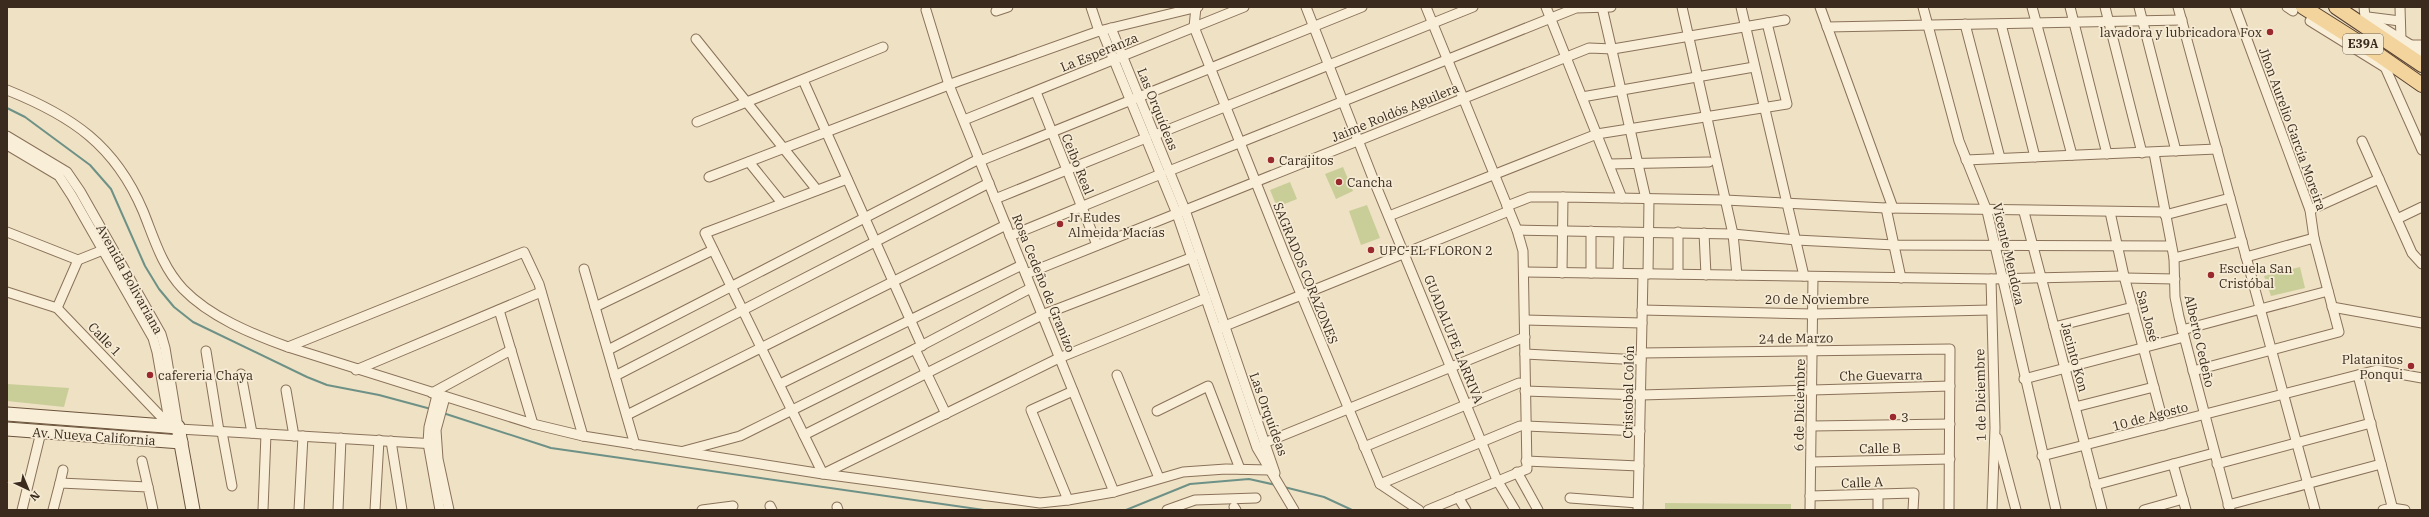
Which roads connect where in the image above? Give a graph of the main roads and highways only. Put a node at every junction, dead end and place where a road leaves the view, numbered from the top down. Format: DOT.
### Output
graph roads {
  1 [pos="2336,7"];
  2 [pos="2294,8"];
  3 [pos="2422,65"];
  4 [pos="2422,85"];
  1 -- 3 [label="main road, E39A"];
  2 -- 4 [label="main road, E39A"];
}
